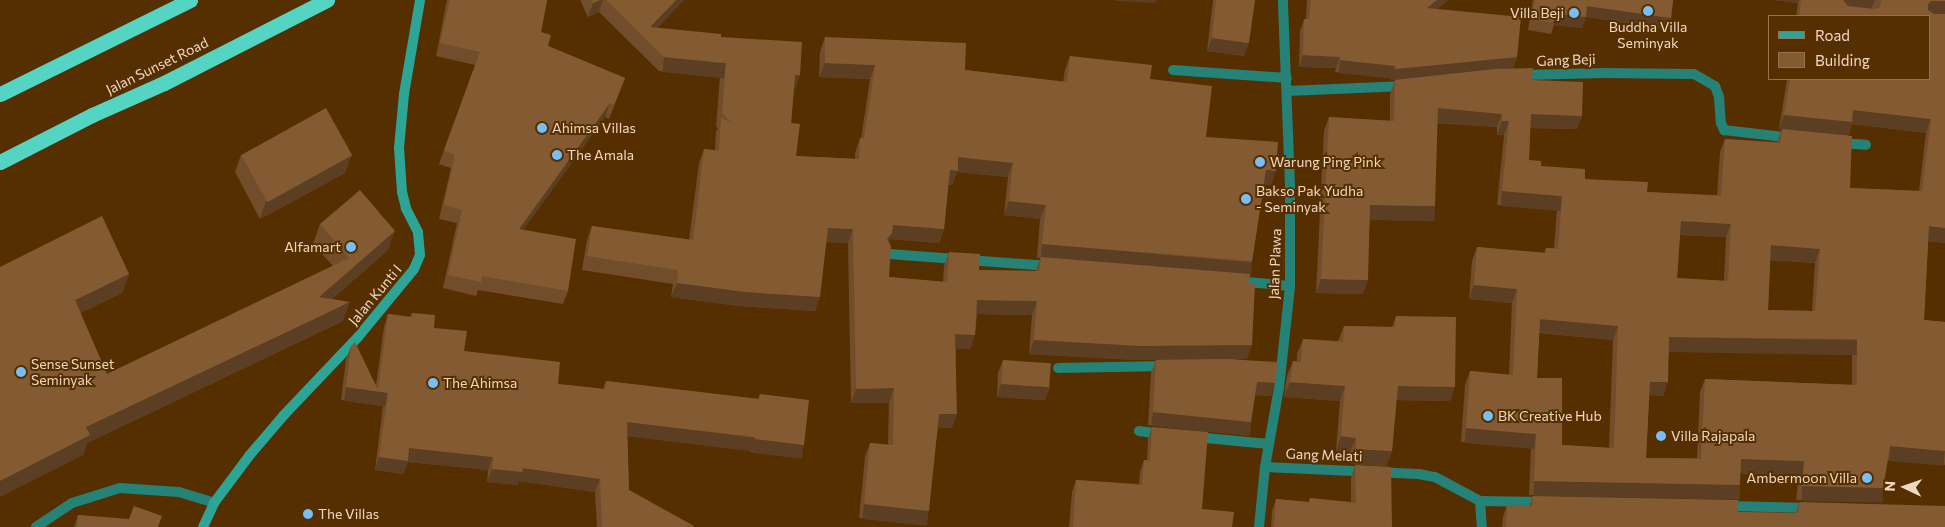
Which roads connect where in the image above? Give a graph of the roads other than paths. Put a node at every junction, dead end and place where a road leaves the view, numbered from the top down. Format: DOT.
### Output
graph roads {
  1 [pos="190,0"];
  2 [pos="327,0"];
  3 [pos="420,0"];
  4 [pos="1283,0"];
  5 [pos="1173,70"];
  6 [pos="1509,76"];
  7 [pos="1287,78"];
  8 [pos="1412,85"];
  9 [pos="1287,91"];
  10 [pos="0,94"];
  11 [pos="1801,139"];
  12 [pos="1829,142"];
  13 [pos="1866,145"];
  14 [pos="0,162"];
  15 [pos="889,254"];
  16 [pos="1063,267"];
  17 [pos="1224,280"];
  18 [pos="1290,286"];
  19 [pos="1183,366"];
  20 [pos="1058,368"];
  21 [pos="1139,431"];
  22 [pos="1269,444"];
  23 [pos="1265,467"];
  24 [pos="1480,501"];
  25 [pos="214,503"];
  26 [pos="1549,503"];
  27 [pos="1718,506"];
  28 [pos="1817,508"];
  29 [pos="36,527"];
  30 [pos="203,527"];
  31 [pos="1259,527"];
  32 [pos="1482,527"];
  1 -- 10 [label="highway"];
  2 -- 14 [label="highway, Jalan Sunset Road"];
  3 -- 25 [label="street, Jalan Kunti I"];
  4 -- 7 [label="street, Jalan Plawa"];
  5 -- 7 [label="street"];
  6 -- 11 [label="street, Gang Beji"];
  7 -- 9 [label="street, Jalan Plawa"];
  8 -- 9 [label="street"];
  9 -- 18 [label="street, Jalan Plawa"];
  12 -- 13 [label="street"];
  15 -- 16 [label="street"];
  17 -- 18 [label="street"];
  18 -- 22 [label="street, Jalan Plawa"];
  19 -- 20 [label="street"];
  21 -- 22 [label="street"];
  22 -- 23 [label="street, Jalan Plawa"];
  23 -- 24 [label="street, Gang Melati"];
  23 -- 31 [label="street, Jalan Plawa"];
  24 -- 26 [label="street, Gang Melati"];
  24 -- 32 [label="street"];
  25 -- 29 [label="street"];
  25 -- 30 [label="street, Jalan Kunti I"];
  27 -- 28 [label="street"];
}
